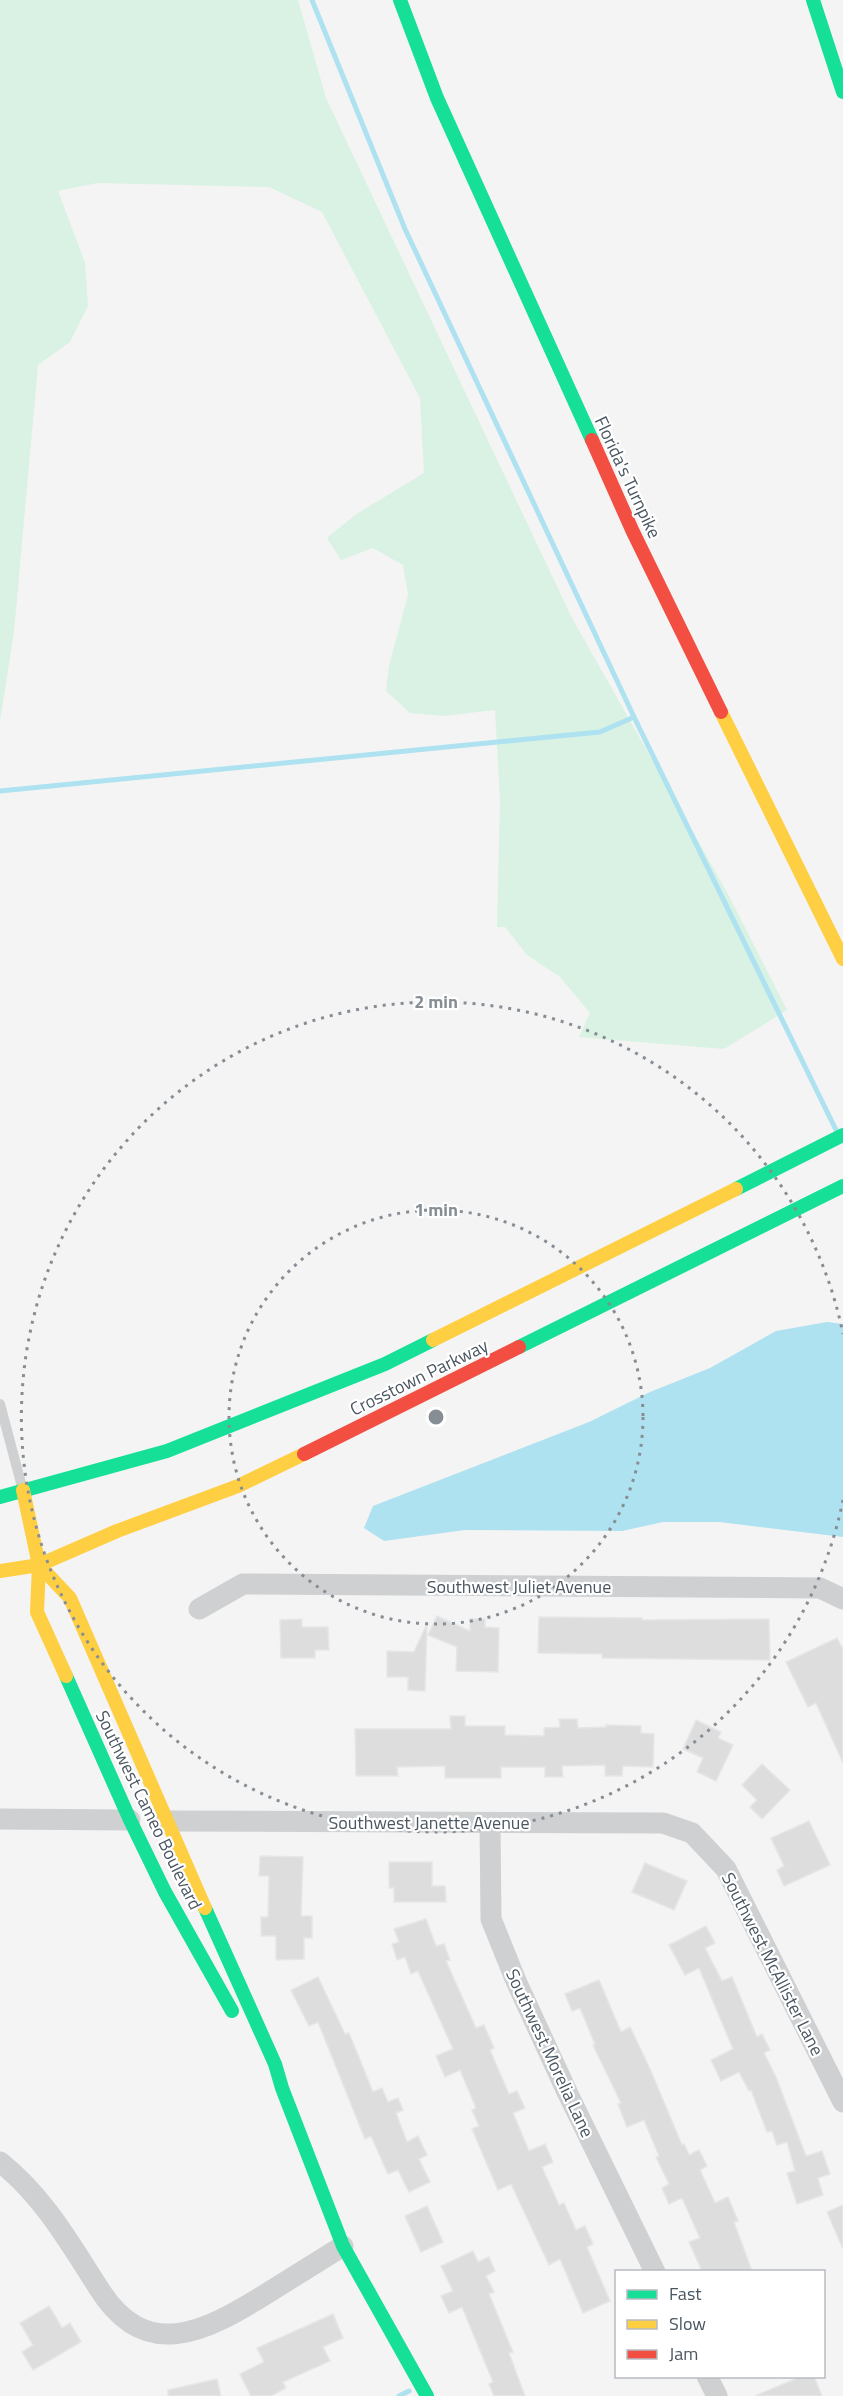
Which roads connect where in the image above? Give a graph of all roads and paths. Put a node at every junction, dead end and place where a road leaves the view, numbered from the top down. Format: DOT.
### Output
graph roads {
  1 [pos="400,0"];
  2 [pos="813,0"];
  3 [pos="843,92"];
  4 [pos="453,98"];
  5 [pos="472,175"];
  6 [pos="843,959"];
  7 [pos="843,1135"];
  8 [pos="843,1186"];
  9 [pos="0,1404"];
  10 [pos="23,1490"];
  11 [pos="0,1497"];
  12 [pos="39,1565"];
  13 [pos="0,1571"];
  14 [pos="843,1599"];
  15 [pos="199,1609"];
  16 [pos="0,1819"];
  17 [pos="130,1820"];
  18 [pos="165,1821"];
  19 [pos="490,1823"];
  20 [pos="692,1833"];
  21 [pos="240,2026"];
  22 [pos="261,2067"];
  23 [pos="282,2088"];
  24 [pos="843,2102"];
  25 [pos="0,2162"];
  26 [pos="343,2246"];
  27 [pos="655,2270"];
  28 [pos="708,2378"];
  29 [pos="427,2396"];
  30 [pos="717,2396"];
  1 -- 5 [label="main road, Florida's Turnpike"];
  2 -- 3 [label="main road"];
  4 -- 5 [label="main road"];
  5 -- 6 [label="main road, Florida's Turnpike"];
  7 -- 10 [label="main road, Crosstown Parkway"];
  8 -- 12 [label="main road, Crosstown Parkway"];
  9 -- 10 [label="lane"];
  10 -- 11 [label="main road, Crosstown Parkway"];
  10 -- 12 [label="main road, Southwest Cameo Boulevard"];
  12 -- 13 [label="main road, Crosstown Parkway"];
  12 -- 17 [label="main road, Southwest Cameo Boulevard"];
  12 -- 18 [label="main road, Southwest Cameo Boulevard"];
  14 -- 15 [label="street, Southwest Juliet Avenue"];
  16 -- 17 [label="street"];
  17 -- 21 [label="main road, Southwest Cameo Boulevard"];
  18 -- 19 [label="street, Southwest Janette Avenue"];
  18 -- 23 [label="main road, Southwest Cameo Boulevard"];
  19 -- 20 [label="street, Southwest Janette Avenue"];
  19 -- 27 [label="street, Southwest Morelia Lane"];
  20 -- 24 [label="street, Southwest McAllister Lane"];
  22 -- 23 [label="main road, Southwest Cameo Boulevard"];
  23 -- 26 [label="main road, Southwest Cameo Boulevard"];
  25 -- 26 [label="street"];
  26 -- 29 [label="main road, Southwest Cameo Boulevard"];
  28 -- 30 [label="street"];
}
